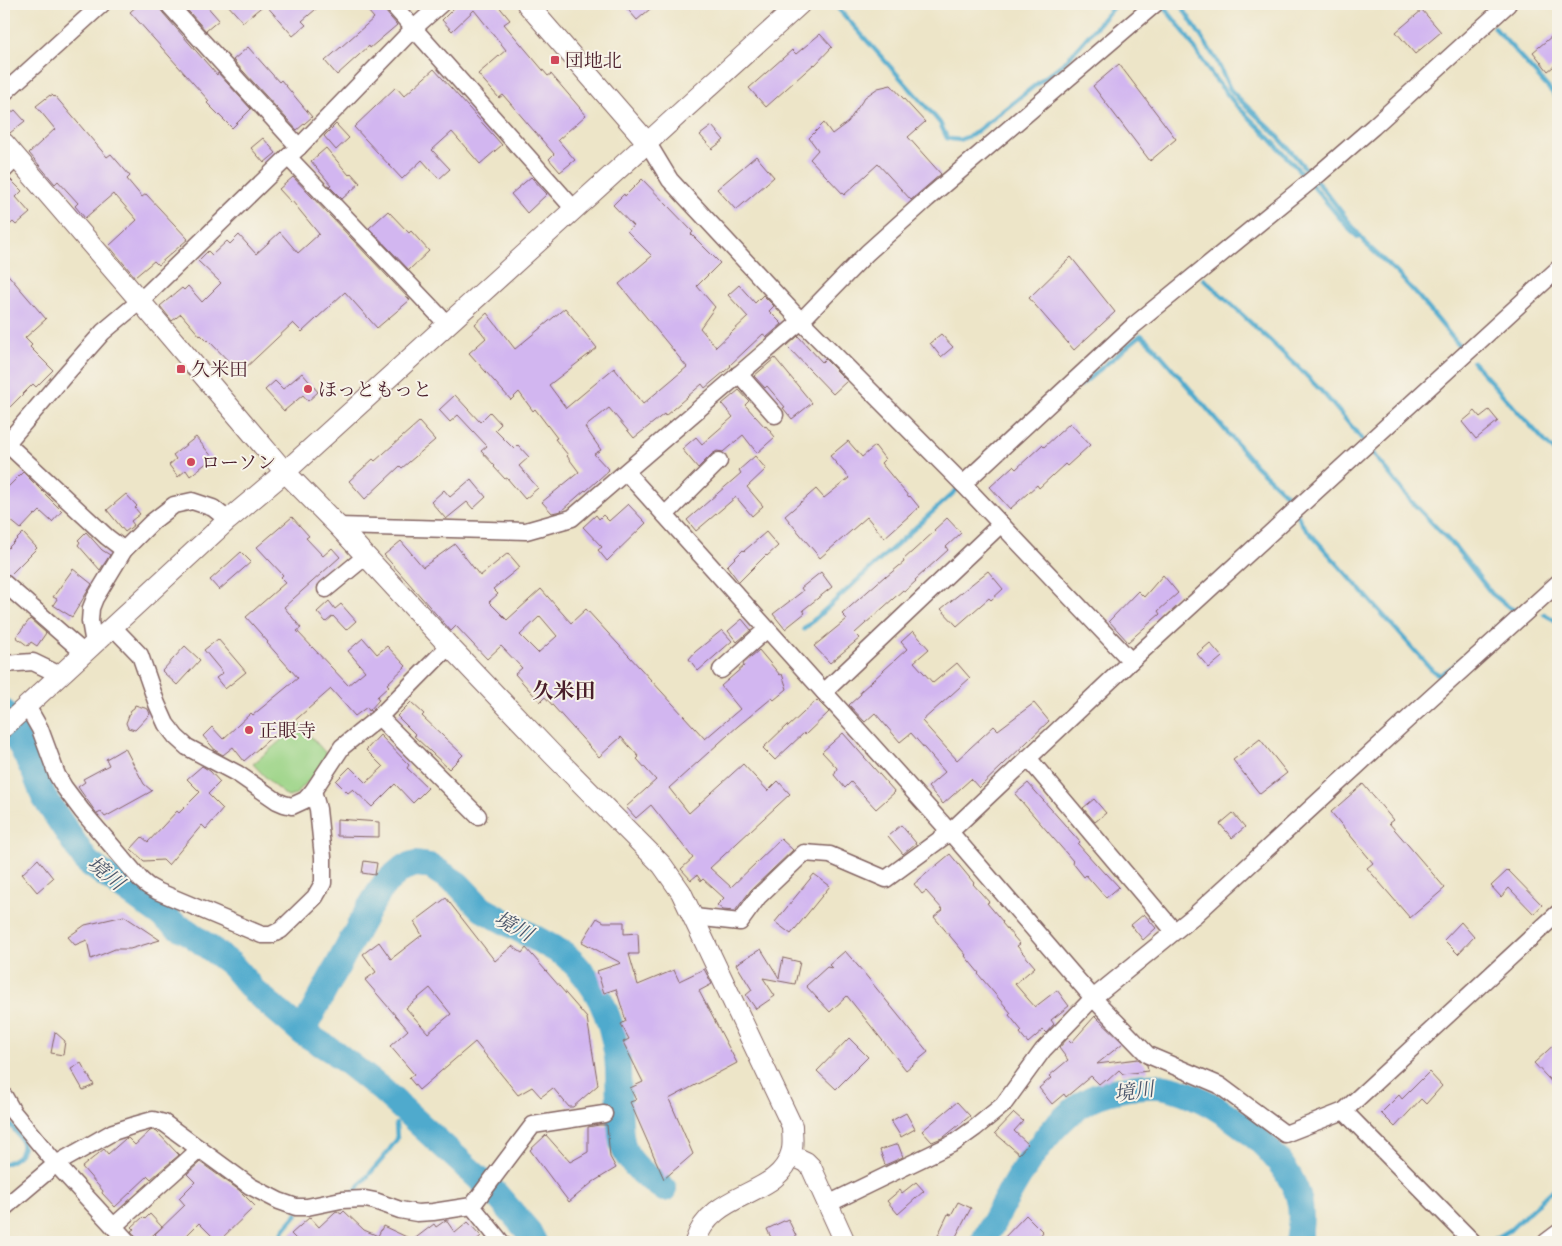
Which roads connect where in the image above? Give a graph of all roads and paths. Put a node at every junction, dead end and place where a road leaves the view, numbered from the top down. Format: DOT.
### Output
graph roads {
  1 [pos="102,4"];
  2 [pos="392,4"];
  3 [pos="441,4"];
  4 [pos="527,4"];
  5 [pos="1155,4"];
  6 [pos="1508,4"];
  7 [pos="170,6"];
  8 [pos="791,7"];
  9 [pos="414,28"];
  10 [pos="4,93"];
  11 [pos="646,142"];
  12 [pos="294,152"];
  13 [pos="8,157"];
  14 [pos="574,209"];
  15 [pos="1558,269"];
  16 [pos="140,301"];
  17 [pos="801,321"];
  18 [pos="447,324"];
  19 [pos="739,374"];
  20 [pos="775,415"];
  21 [pos="5,442"];
  22 [pos="719,461"];
  23 [pos="285,472"];
  24 [pos="626,472"];
  25 [pos="963,484"];
  26 [pos="665,515"];
  27 [pos="228,520"];
  28 [pos="1001,524"];
  29 [pos="338,526"];
  30 [pos="124,550"];
  31 [pos="366,556"];
  32 [pos="4,583"];
  33 [pos="1558,583"];
  34 [pos="326,589"];
  35 [pos="113,627"];
  36 [pos="767,629"];
  37 [pos="448,646"];
  38 [pos="89,649"];
  39 [pos="1131,661"];
  40 [pos="4,664"];
  41 [pos="721,670"];
  42 [pos="60,675"];
  43 [pos="824,692"];
  44 [pos="24,708"];
  45 [pos="379,717"];
  46 [pos="4,727"];
  47 [pos="1028,758"];
  48 [pos="313,791"];
  49 [pos="478,816"];
  50 [pos="950,832"];
  51 [pos="1558,912"];
  52 [pos="694,918"];
  53 [pos="1174,931"];
  54 [pos="1093,998"];
  55 [pos="4,1096"];
  56 [pos="1344,1112"];
  57 [pos="604,1114"];
  58 [pos="200,1149"];
  59 [pos="791,1155"];
  60 [pos="56,1164"];
  61 [pos="474,1203"];
  62 [pos="828,1204"];
  63 [pos="4,1208"];
  64 [pos="114,1226"];
  65 [pos="1558,1233"];
  66 [pos="696,1239"];
  67 [pos="128,1242"];
  68 [pos="501,1242"];
  69 [pos="846,1242"];
  70 [pos="1473,1242"];
  71 [pos="1546,1242"];
  1 -- 10 [label="street"];
  2 -- 9 [label="street"];
  3 -- 9 [label="street"];
  4 -- 11 [label="street"];
  5 -- 17 [label="street"];
  6 -- 25 [label="street"];
  7 -- 12 [label="street"];
  8 -- 11 [label="street"];
  9 -- 12 [label="street"];
  9 -- 14 [label="street"];
  11 -- 14 [label="street"];
  11 -- 17 [label="street"];
  12 -- 16 [label="street"];
  12 -- 18 [label="street"];
  13 -- 16 [label="street"];
  14 -- 18 [label="street"];
  15 -- 39 [label="street"];
  16 -- 21 [label="street"];
  16 -- 23 [label="street"];
  17 -- 19 [label="street"];
  17 -- 25 [label="street"];
  18 -- 23 [label="street"];
  19 -- 20 [label="street"];
  19 -- 24 [label="street"];
  21 -- 30 [label="street"];
  22 -- 26 [label="street"];
  23 -- 27 [label="street"];
  23 -- 29 [label="street"];
  24 -- 26 [label="street"];
  24 -- 29 [label="street"];
  25 -- 28 [label="street"];
  26 -- 36 [label="street"];
  27 -- 30 [label="street"];
  27 -- 35 [label="street"];
  28 -- 39 [label="street"];
  28 -- 43 [label="street"];
  29 -- 31 [label="street"];
  30 -- 38 [label="street"];
  31 -- 34 [label="street"];
  31 -- 37 [label="street"];
  32 -- 38 [label="street"];
  33 -- 53 [label="street"];
  35 -- 38 [label="street"];
  35 -- 48 [label="street"];
  36 -- 41 [label="street"];
  36 -- 43 [label="street"];
  37 -- 45 [label="street"];
  37 -- 52 [label="street"];
  38 -- 42 [label="street"];
  39 -- 47 [label="street"];
  40 -- 42 [label="street"];
  42 -- 44 [label="street"];
  43 -- 50 [label="street"];
  44 -- 46 [label="street"];
  44 -- 48 [label="street"];
  45 -- 48 [label="street"];
  45 -- 49 [label="street"];
  47 -- 50 [label="street"];
  47 -- 53 [label="street"];
  50 -- 52 [label="street"];
  50 -- 54 [label="street"];
  51 -- 56 [label="street"];
  52 -- 59 [label="street"];
  53 -- 54 [label="street"];
  54 -- 56 [label="street"];
  54 -- 62 [label="street"];
  55 -- 60 [label="street"];
  56 -- 70 [label="street"];
  57 -- 61 [label="street"];
  58 -- 60 [label="street"];
  58 -- 61 [label="street"];
  58 -- 64 [label="street"];
  59 -- 62 [label="street"];
  59 -- 66 [label="street"];
  60 -- 63 [label="street"];
  60 -- 64 [label="street"];
  61 -- 68 [label="street"];
  62 -- 69 [label="street"];
  64 -- 67 [label="street"];
  65 -- 71 [label="street"];
}
